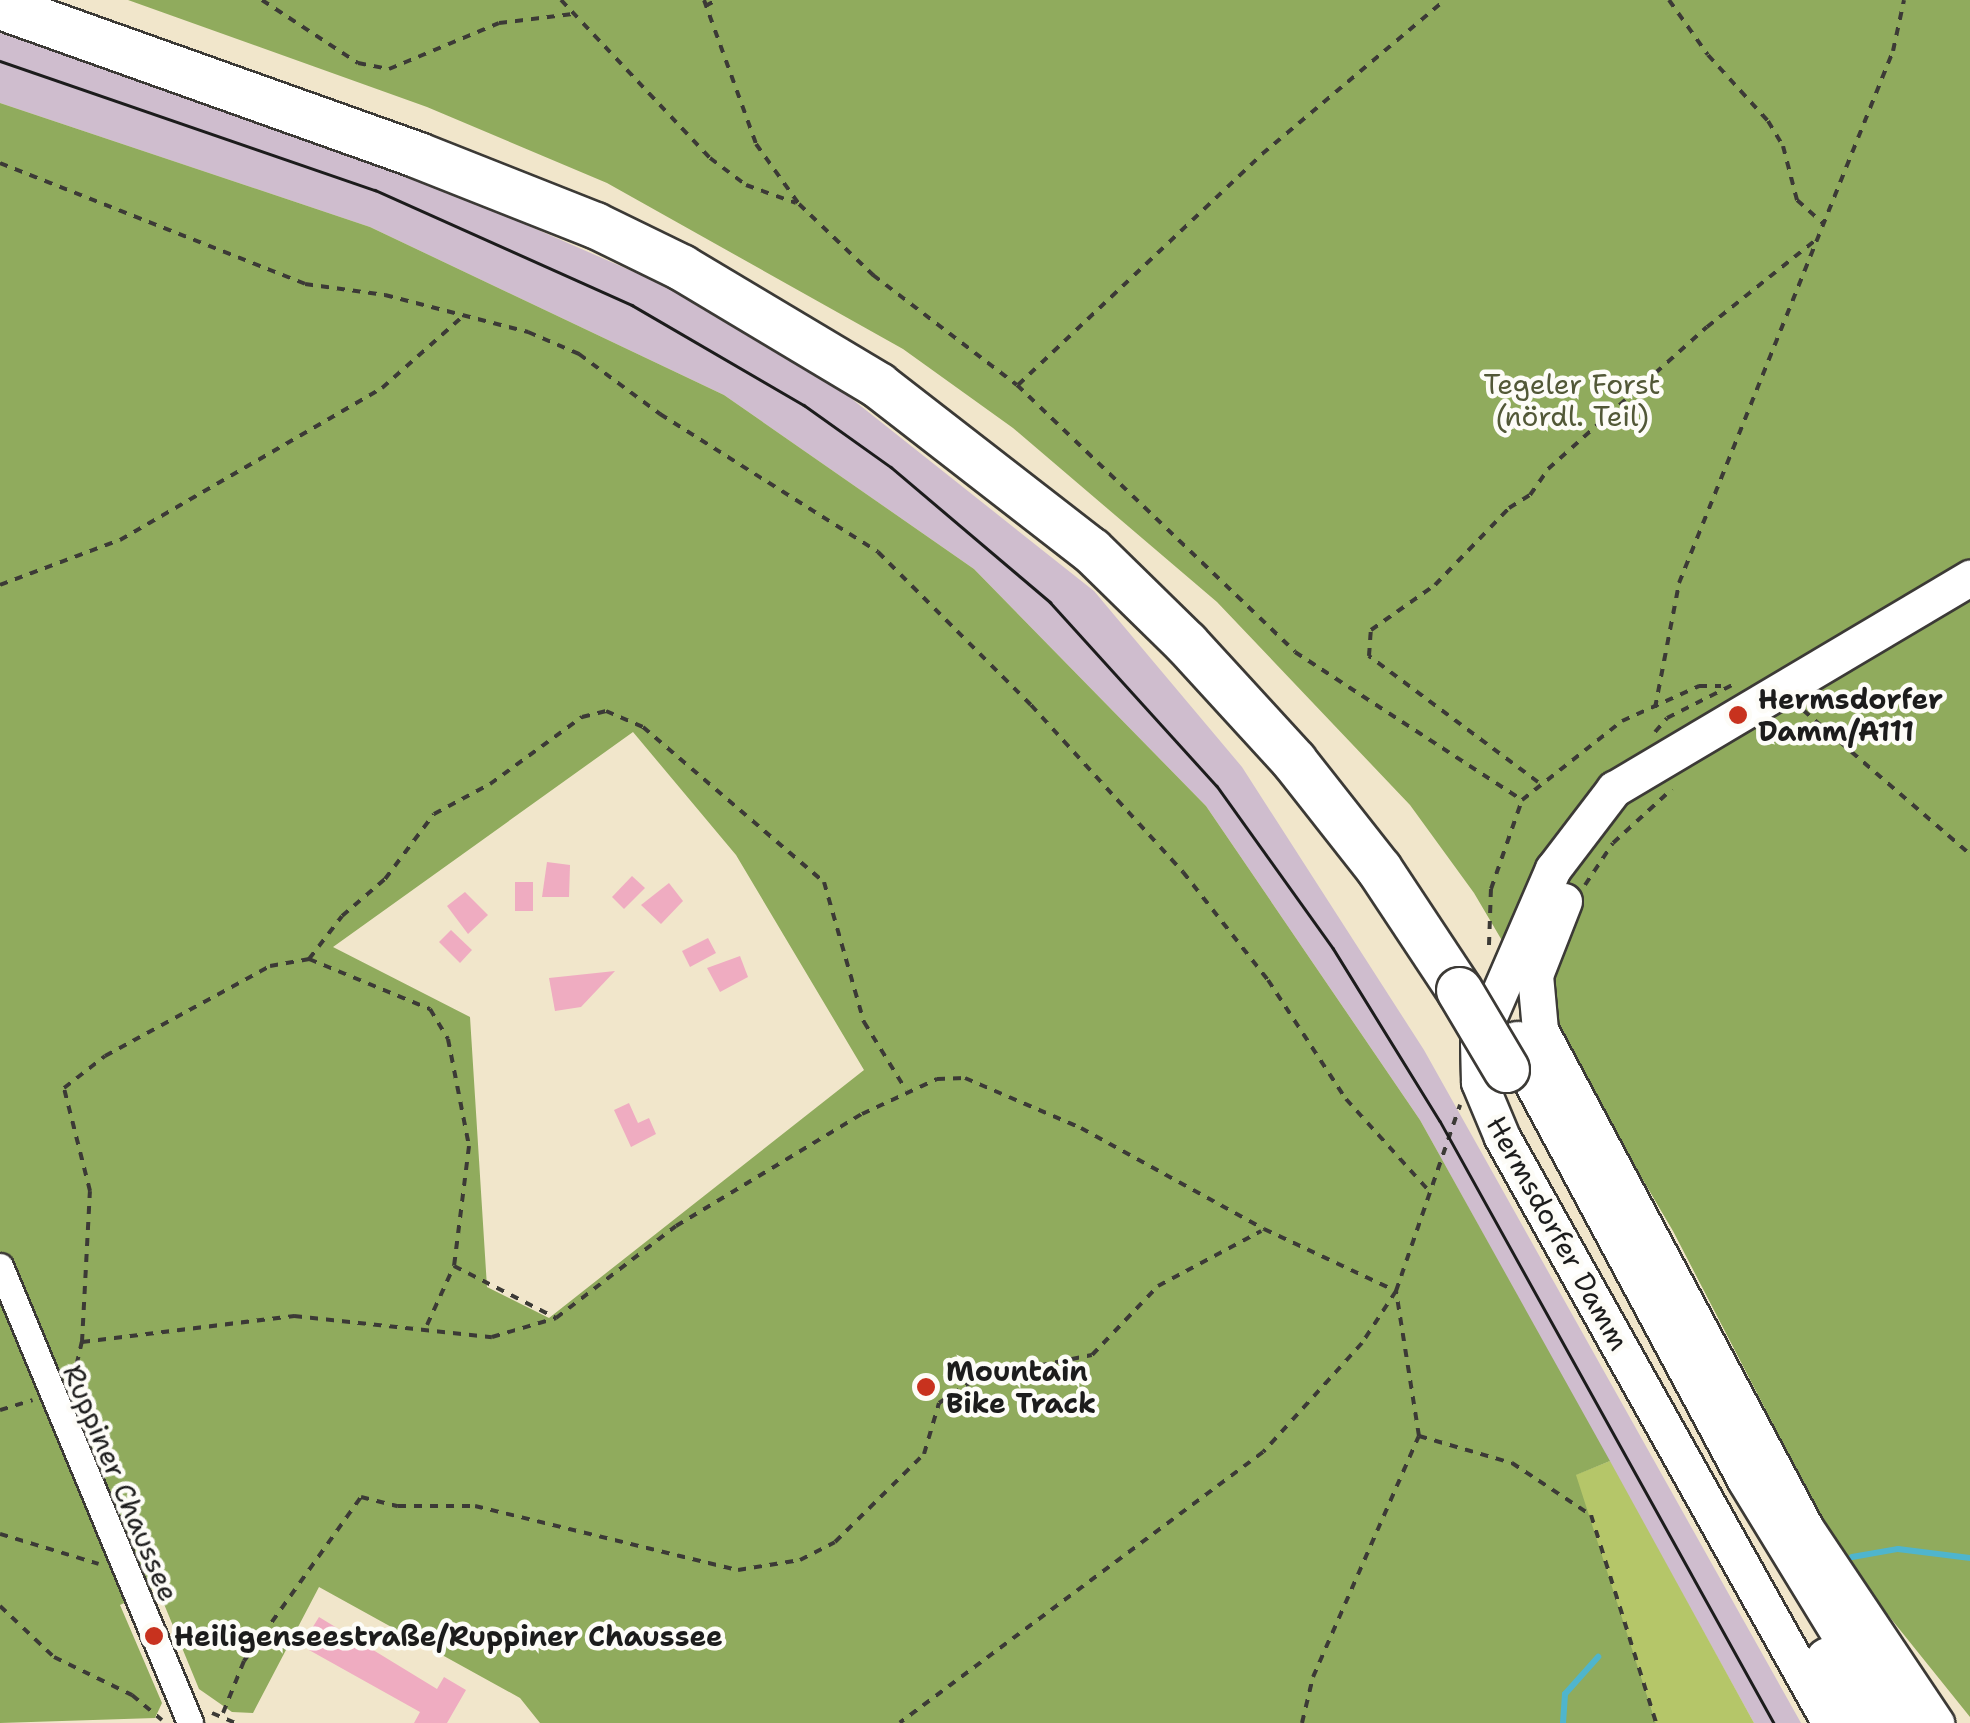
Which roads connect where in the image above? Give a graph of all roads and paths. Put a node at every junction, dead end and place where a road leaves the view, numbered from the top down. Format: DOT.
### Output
graph roads {
  1 [pos="50,0"];
  2 [pos="262,0"];
  3 [pos="560,0"];
  4 [pos="717,0"];
  5 [pos="1445,0"];
  6 [pos="1669,0"];
  7 [pos="1904,0"];
  8 [pos="704,3"];
  9 [pos="0,6"];
  10 [pos="572,14"];
  11 [pos="0,163"];
  12 [pos="799,204"];
  13 [pos="1824,224"];
  14 [pos="1818,238"];
  15 [pos="462,318"];
  16 [pos="1017,386"];
  17 [pos="1970,578"];
  18 [pos="0,585"];
  19 [pos="1789,698"];
  20 [pos="1695,702"];
  21 [pos="1656,708"];
  22 [pos="1674,770"];
  23 [pos="1538,782"];
  24 [pos="1522,800"];
  25 [pos="1970,854"];
  26 [pos="1583,890"];
  27 [pos="308,959"];
  28 [pos="1473,971"];
  29 [pos="1511,1057"];
  30 [pos="906,1090"];
  31 [pos="1466,1098"];
  32 [pos="1430,1192"];
  33 [pos="1264,1229"];
  34 [pos="0,1266"];
  35 [pos="454,1266"];
  36 [pos="1396,1291"];
  37 [pos="556,1318"];
  38 [pos="426,1326"];
  39 [pos="82,1342"];
  40 [pos="49,1394"];
  41 [pos="0,1410"];
  42 [pos="1419,1436"];
  43 [pos="0,1534"];
  44 [pos="120,1558"];
  45 [pos="0,1606"];
  46 [pos="1825,1654"];
  47 [pos="223,1713"];
  48 [pos="196,1717"];
  49 [pos="163,1722"];
  50 [pos="236,1723"];
  51 [pos="900,1723"];
  52 [pos="1302,1723"];
  53 [pos="1656,1723"];
  54 [pos="1830,1723"];
  55 [pos="1860,1723"];
  56 [pos="1870,1723"];
  57 [pos="1899,1723"];
  58 [pos="1936,1723"];
  1 -- 28 [label="highway"];
  2 -- 10 [label="path"];
  3 -- 10 [label="path"];
  4 -- 8 [label="path"];
  5 -- 16 [label="path"];
  6 -- 13 [label="path"];
  7 -- 13 [label="path"];
  8 -- 12 [label="path"];
  9 -- 28 [label="highway"];
  10 -- 12 [label="path"];
  11 -- 15 [label="path"];
  12 -- 16 [label="path"];
  13 -- 14 [label="path"];
  14 -- 21 [label="path"];
  14 -- 23 [label="path"];
  15 -- 18 [label="path"];
  15 -- 32 [label="path"];
  16 -- 24 [label="path"];
  17 -- 22 [label="main road, Hermsdorfer Damm"];
  19 -- 25 [label="path"];
  20 -- 21 [label="path"];
  21 -- 23 [label="path"];
  22 -- 26 [label="path"];
  22 -- 54 [label="main road, Hermsdorfer Damm"];
  22 -- 58 [label="main road, Hermsdorfer Damm"];
  23 -- 24 [label="path"];
  24 -- 28 [label="path"];
  27 -- 30 [label="path"];
  27 -- 35 [label="path"];
  27 -- 39 [label="path"];
  28 -- 29 [label="highway"];
  29 -- 46 [label="highway"];
  29 -- 57 [label="highway"];
  30 -- 33 [label="path"];
  30 -- 37 [label="path"];
  31 -- 32 [label="path"];
  32 -- 36 [label="path"];
  33 -- 36 [label="path"];
  33 -- 47 [label="path"];
  34 -- 40 [label="street, Ruppiner Chaussee"];
  35 -- 37 [label="path"];
  35 -- 38 [label="path"];
  36 -- 42 [label="path"];
  36 -- 51 [label="path"];
  37 -- 38 [label="path"];
  38 -- 39 [label="path"];
  39 -- 40 [label="path"];
  40 -- 41 [label="path"];
  40 -- 44 [label="street, Ruppiner Chaussee"];
  42 -- 52 [label="path"];
  42 -- 53 [label="path"];
  43 -- 44 [label="path"];
  44 -- 48 [label="street, Ruppiner Chaussee"];
  45 -- 49 [label="path"];
  46 -- 55 [label="highway"];
  46 -- 56 [label="highway"];
  48 -- 50 [label="path"];
}
